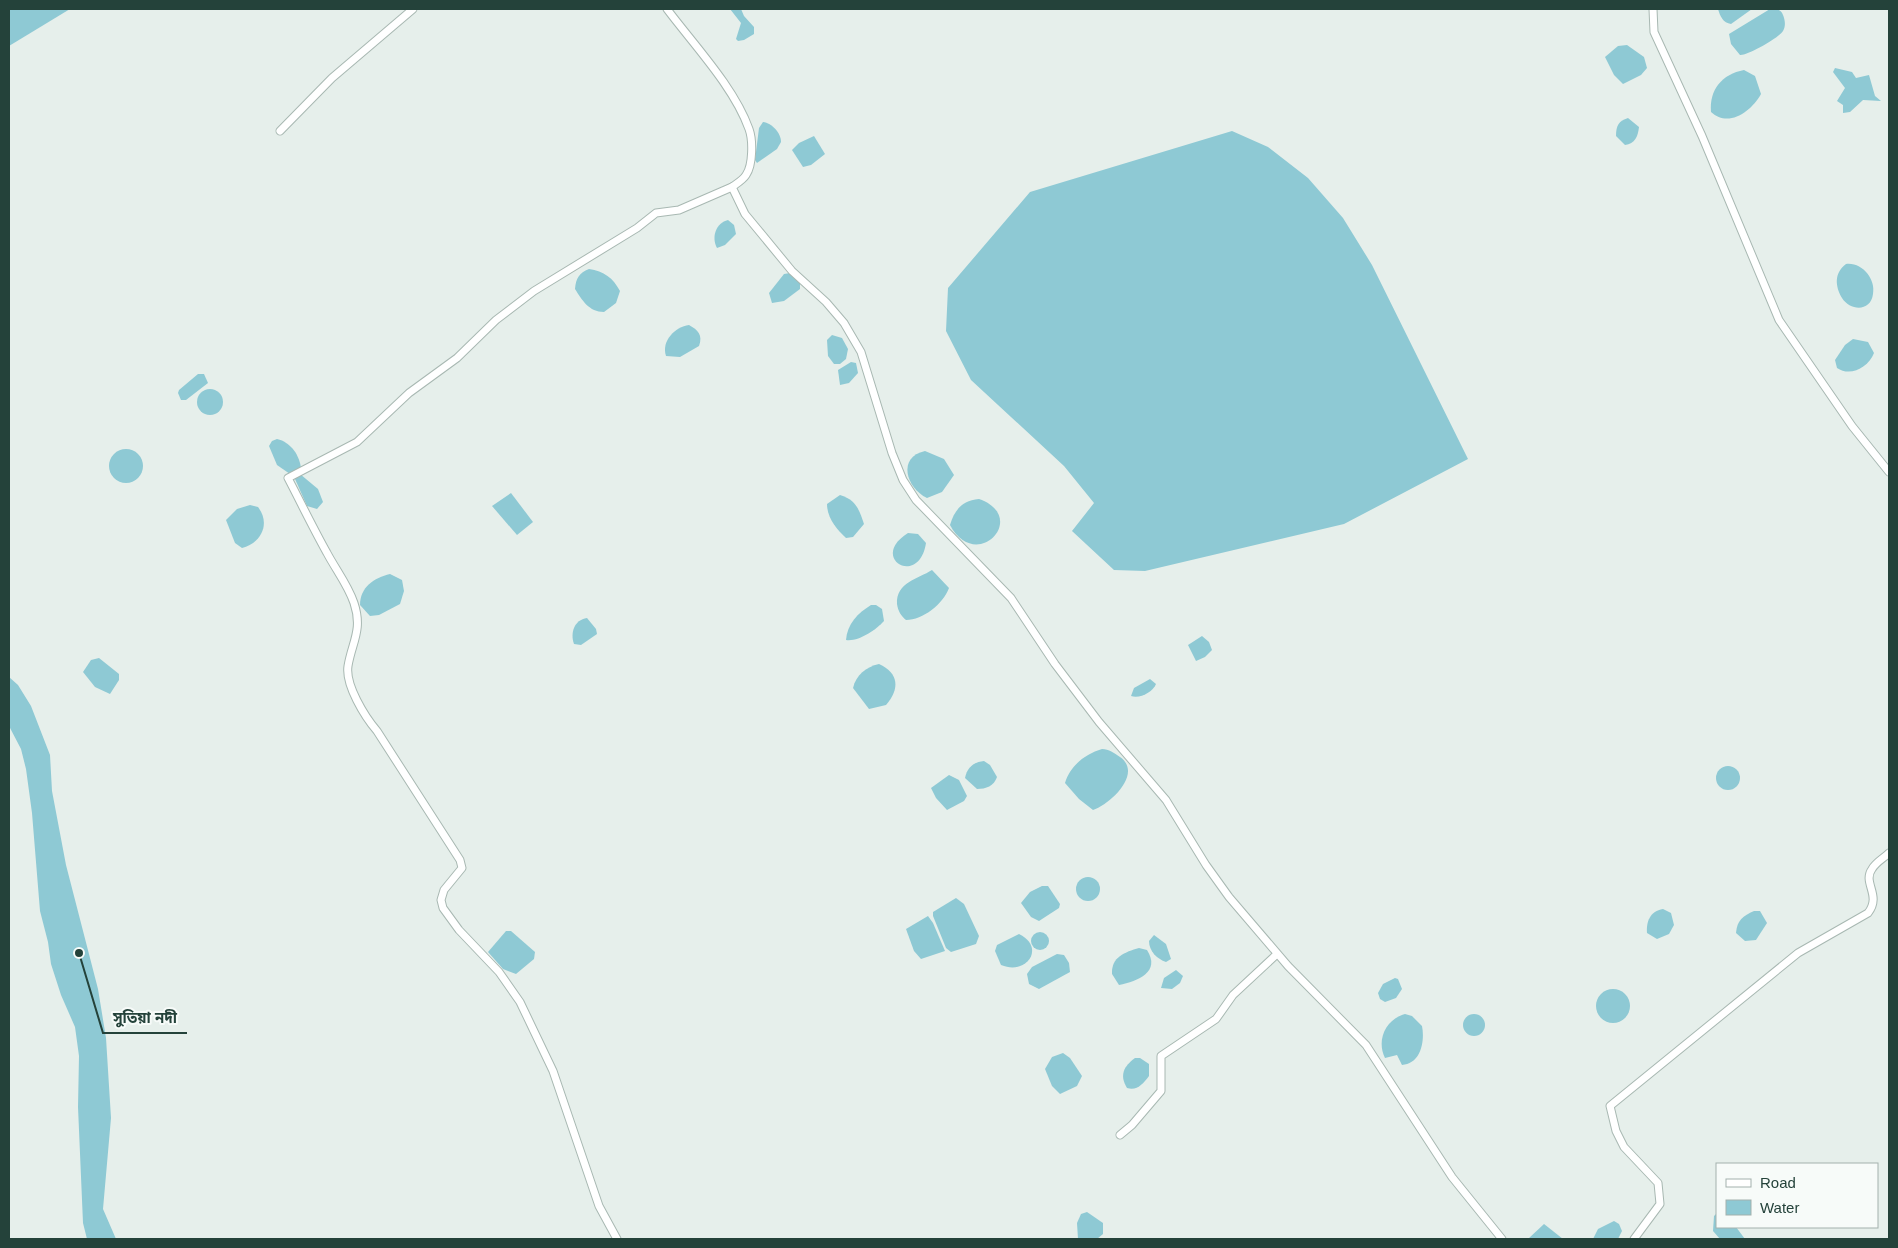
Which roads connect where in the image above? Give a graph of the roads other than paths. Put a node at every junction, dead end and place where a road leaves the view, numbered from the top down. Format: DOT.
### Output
graph roads {
  1 [pos="413,9"];
  2 [pos="667,9"];
  3 [pos="1653,9"];
  4 [pos="280,131"];
  5 [pos="732,187"];
  6 [pos="1889,472"];
  7 [pos="1889,853"];
  8 [pos="1277,954"];
  9 [pos="1120,1135"];
  10 [pos="617,1239"];
  11 [pos="1502,1239"];
  12 [pos="1634,1239"];
  1 -- 4 [label="street"];
  2 -- 5 [label="street"];
  3 -- 6 [label="street"];
  5 -- 8 [label="street"];
  5 -- 10 [label="street"];
  7 -- 12 [label="street"];
  8 -- 9 [label="street"];
  8 -- 11 [label="street"];
}
